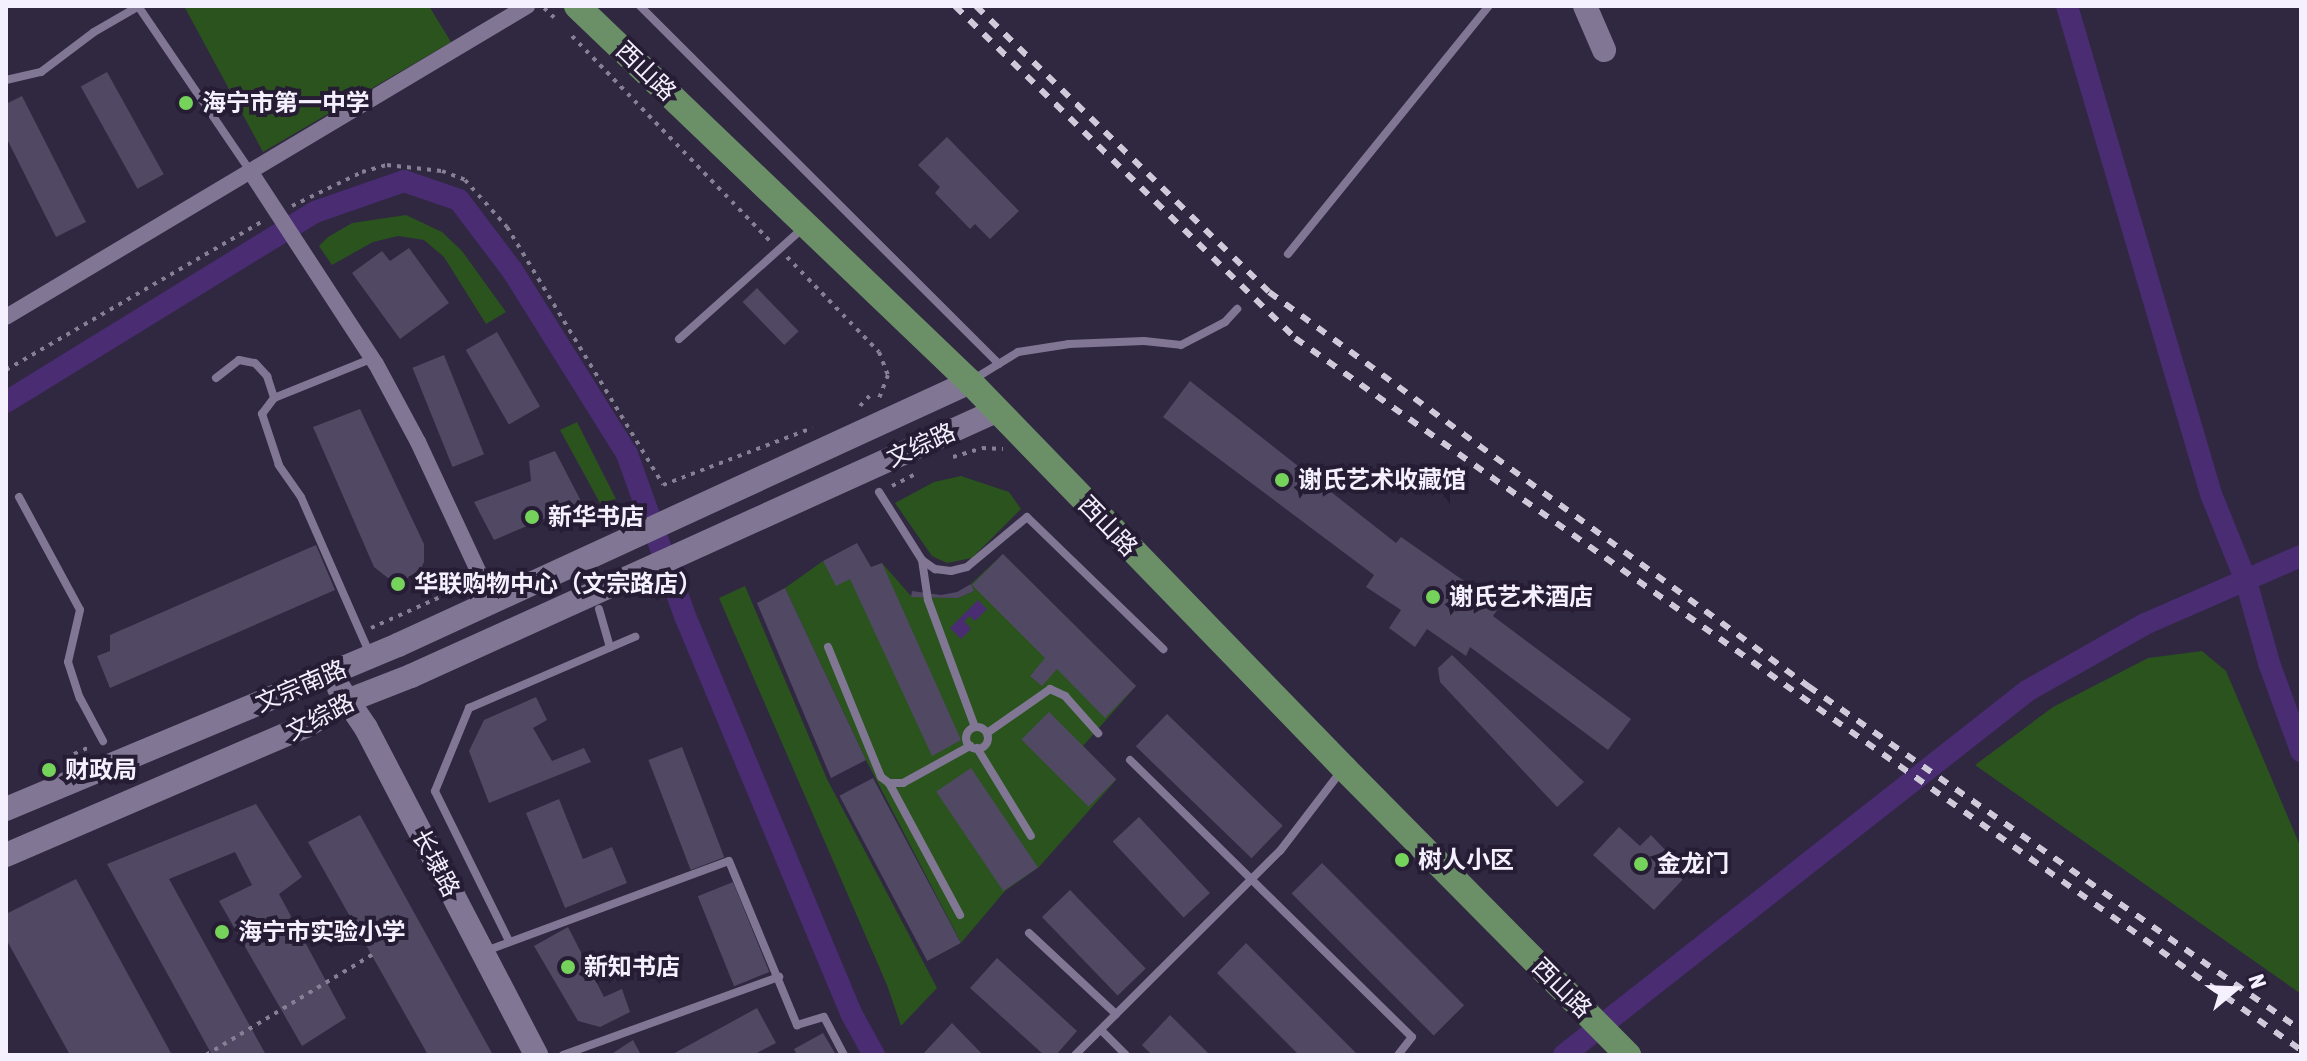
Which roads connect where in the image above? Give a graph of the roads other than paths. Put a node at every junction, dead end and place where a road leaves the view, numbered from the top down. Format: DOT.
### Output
graph roads {
  1 [pos="138,6"];
  2 [pos="527,6"];
  3 [pos="577,6"];
  4 [pos="640,6"];
  5 [pos="1489,6"];
  6 [pos="1585,6"];
  7 [pos="1604,50"];
  8 [pos="6,80"];
  9 [pos="250,171"];
  10 [pos="806,225"];
  11 [pos="1288,254"];
  12 [pos="1237,309"];
  13 [pos="6,317"];
  14 [pos="679,339"];
  15 [pos="373,358"];
  16 [pos="999,364"];
  17 [pos="216,378"];
  18 [pos="970,382"];
  19 [pos="274,398"];
  20 [pos="996,411"];
  21 [pos="879,492"];
  22 [pos="19,497"];
  23 [pos="922,560"];
  24 [pos="482,579"];
  25 [pos="599,609"];
  26 [pos="635,637"];
  27 [pos="610,647"];
  28 [pos="828,647"];
  29 [pos="1163,649"];
  30 [pos="371,656"];
  31 [pos="331,674"];
  32 [pos="347,701"];
  33 [pos="975,727"];
  34 [pos="987,733"];
  35 [pos="1098,733"];
  36 [pos="103,741"];
  37 [pos="974,747"];
  38 [pos="1130,760"];
  39 [pos="1344,768"];
  40 [pos="889,783"];
  41 [pos="6,809"];
  42 [pos="1031,836"];
  43 [pos="6,855"];
  44 [pos="1252,879"];
  45 [pos="960,915"];
  46 [pos="1029,933"];
  47 [pos="509,941"];
  48 [pos="483,952"];
  49 [pos="779,977"];
  50 [pos="1116,1014"];
  51 [pos="1101,1030"];
  52 [pos="536,1055"];
  53 [pos="563,1055"];
  54 [pos="844,1055"];
  55 [pos="1075,1055"];
  56 [pos="1126,1055"];
  57 [pos="1398,1055"];
  58 [pos="1628,1055"];
  1 -- 8 [label="lane"];
  1 -- 9 [label="lane"];
  2 -- 9 [label="street"];
  3 -- 10 [label="main road, 西山路"];
  4 -- 16 [label="lane"];
  5 -- 11 [label="lane"];
  6 -- 7 [label="main road"];
  9 -- 13 [label="street"];
  9 -- 15 [label="street"];
  10 -- 14 [label="lane"];
  10 -- 18 [label="main road, 西山路"];
  12 -- 16 [label="lane"];
  15 -- 19 [label="lane"];
  15 -- 24 [label="street"];
  16 -- 18 [label="lane"];
  17 -- 19 [label="lane"];
  18 -- 20 [label="main road, 西山路"];
  18 -- 30 [label="main road, 文宗南路"];
  19 -- 30 [label="lane"];
  20 -- 32 [label="main road, 文综路"];
  20 -- 39 [label="main road, 西山路"];
  21 -- 23 [label="lane"];
  22 -- 36 [label="lane"];
  23 -- 29 [label="lane"];
  23 -- 33 [label="lane"];
  25 -- 27 [label="lane"];
  26 -- 27 [label="lane"];
  27 -- 47 [label="lane"];
  28 -- 40 [label="lane"];
  30 -- 31 [label="main road, 文宗南路"];
  31 -- 32 [label="main road, 长埭路"];
  31 -- 41 [label="main road, 文宗南路"];
  32 -- 43 [label="main road, 文综路"];
  32 -- 48 [label="main road, 长埭路"];
  33 -- 34 [label="lane"];
  33 -- 37 [label="lane"];
  34 -- 35 [label="lane"];
  34 -- 37 [label="lane"];
  37 -- 40 [label="lane"];
  37 -- 42 [label="lane"];
  38 -- 44 [label="lane"];
  39 -- 44 [label="lane"];
  39 -- 58 [label="main road, 西山路"];
  40 -- 45 [label="lane"];
  44 -- 50 [label="lane"];
  44 -- 57 [label="lane"];
  46 -- 50 [label="lane"];
  47 -- 48 [label="lane"];
  47 -- 49 [label="lane"];
  48 -- 52 [label="main road, 长埭路"];
  49 -- 53 [label="lane"];
  49 -- 54 [label="lane"];
  50 -- 51 [label="lane"];
  51 -- 55 [label="lane"];
  51 -- 56 [label="lane"];
}
